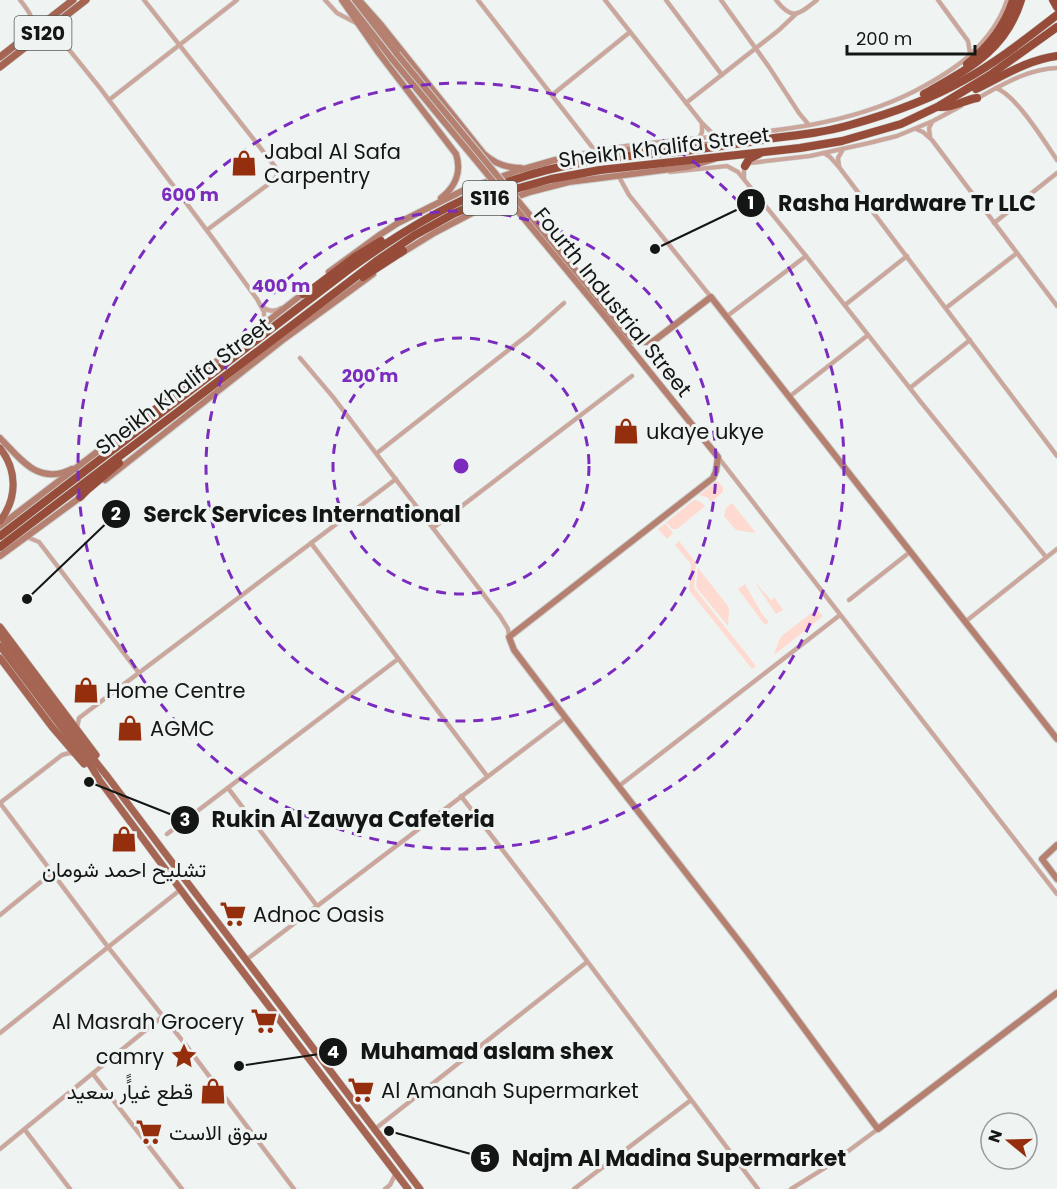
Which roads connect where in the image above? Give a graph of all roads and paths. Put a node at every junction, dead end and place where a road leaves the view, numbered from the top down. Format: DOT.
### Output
graph roads {
  1 [pos="20,0"];
  2 [pos="73,0"];
  3 [pos="86,0"];
  4 [pos="144,0"];
  5 [pos="237,0"];
  6 [pos="325,0"];
  7 [pos="344,0"];
  8 [pos="357,0"];
  9 [pos="478,0"];
  10 [pos="604,0"];
  11 [pos="666,0"];
  12 [pos="721,0"];
  13 [pos="776,0"];
  14 [pos="817,0"];
  15 [pos="938,0"];
  16 [pos="1007,0"];
  17 [pos="1012,0"];
  18 [pos="1021,0"];
  19 [pos="1053,0"];
  20 [pos="1057,7"];
  21 [pos="797,13"];
  22 [pos="31,15"];
  23 [pos="1057,15"];
  24 [pos="46,21"];
  25 [pos="57,23"];
  26 [pos="358,24"];
  27 [pos="1057,27"];
  28 [pos="34,31"];
  29 [pos="45,32"];
  30 [pos="630,32"];
  31 [pos="58,36"];
  32 [pos="968,41"];
  33 [pos="180,45"];
  34 [pos="980,45"];
  35 [pos="756,48"];
  36 [pos="4,51"];
  37 [pos="970,54"];
  38 [pos="394,56"];
  39 [pos="1057,56"];
  40 [pos="0,57"];
  41 [pos="0,67"];
  42 [pos="1057,69"];
  43 [pos="722,75"];
  44 [pos="952,78"];
  45 [pos="1009,82"];
  46 [pos="996,88"];
  47 [pos="966,90"];
  48 [pos="552,95"];
  49 [pos="1007,95"];
  50 [pos="977,98"];
  51 [pos="109,99"];
  52 [pos="686,103"];
  53 [pos="913,104"];
  54 [pos="939,106"];
  55 [pos="799,113"];
  56 [pos="933,121"];
  57 [pos="702,123"];
  58 [pos="809,125"];
  59 [pos="796,128"];
  60 [pos="914,129"];
  61 [pos="717,138"];
  62 [pos="699,139"];
  63 [pos="932,140"];
  64 [pos="722,146"];
  65 [pos="843,149"];
  66 [pos="600,152"];
  67 [pos="762,152"];
  68 [pos="824,153"];
  69 [pos="720,157"];
  70 [pos="1057,160"];
  71 [pos="745,166"];
  72 [pos="527,167"];
  73 [pos="839,167"];
  74 [pos="652,172"];
  75 [pos="1057,173"];
  76 [pos="618,176"];
  77 [pos="744,179"];
  78 [pos="428,207"];
  79 [pos="994,222"];
  80 [pos="207,230"];
  81 [pos="394,237"];
  82 [pos="403,251"];
  83 [pos="1017,253"];
  84 [pos="806,256"];
  85 [pos="907,256"];
  86 [pos="336,292"];
  87 [pos="299,297"];
  88 [pos="711,297"];
  89 [pos="257,300"];
  90 [pos="564,303"];
  91 [pos="844,305"];
  92 [pos="1057,306"];
  93 [pos="946,308"];
  94 [pos="605,312"];
  95 [pos="726,317"];
  96 [pos="264,323"];
  97 [pos="868,335"];
  98 [pos="970,340"];
  99 [pos="300,358"];
  100 [pos="632,375"];
  101 [pos="205,379"];
  102 [pos="910,388"];
  103 [pos="789,397"];
  104 [pos="142,418"];
  105 [pos="0,438"];
  106 [pos="136,444"];
  107 [pos="0,448"];
  108 [pos="377,453"];
  109 [pos="1057,456"];
  110 [pos="93,457"];
  111 [pos="718,457"];
  112 [pos="396,479"];
  113 [pos="80,497"];
  114 [pos="0,521"];
  115 [pos="0,526"];
  116 [pos="38,528"];
  117 [pos="433,528"];
  118 [pos="0,536"];
  119 [pos="26,537"];
  120 [pos="39,542"];
  121 [pos="311,543"];
  122 [pos="0,548"];
  123 [pos="1057,549"];
  124 [pos="910,552"];
  125 [pos="0,556"];
  126 [pos="1046,557"];
  127 [pos="849,600"];
  128 [pos="840,615"];
  129 [pos="965,622"];
  130 [pos="0,627"];
  131 [pos="0,635"];
  132 [pos="510,637"];
  133 [pos="0,646"];
  134 [pos="0,658"];
  135 [pos="398,658"];
  136 [pos="139,673"];
  137 [pos="32,685"];
  138 [pos="68,717"];
  139 [pos="79,718"];
  140 [pos="565,718"];
  141 [pos="77,728"];
  142 [pos="1057,739"];
  143 [pos="64,741"];
  144 [pos="62,755"];
  145 [pos="76,755"];
  146 [pos="107,776"];
  147 [pos="487,776"];
  148 [pos="100,781"];
  149 [pos="619,786"];
  150 [pos="228,788"];
  151 [pos="461,796"];
  152 [pos="0,803"];
  153 [pos="167,834"];
  154 [pos="1057,845"];
  155 [pos="53,872"];
  156 [pos="1057,879"];
  157 [pos="180,890"];
  158 [pos="1057,894"];
  159 [pos="317,906"];
  160 [pos="0,915"];
  161 [pos="108,947"];
  162 [pos="246,960"];
  163 [pos="587,962"];
  164 [pos="1057,993"];
  165 [pos="163,1016"];
  166 [pos="0,1033"];
  167 [pos="291,1035"];
  168 [pos="308,1041"];
  169 [pos="93,1074"];
  170 [pos="691,1100"];
  171 [pos="360,1126"];
  172 [pos="878,1129"];
  173 [pos="25,1130"];
  174 [pos="377,1133"];
  175 [pos="0,1149"];
  176 [pos="396,1173"];
  177 [pos="399,1185"];
  178 [pos="70,1189"];
  179 [pos="182,1189"];
  180 [pos="294,1189"];
  181 [pos="385,1189"];
  182 [pos="420,1189"];
  183 [pos="574,1189"];
  184 [pos="758,1189"];
  185 [pos="791,1189"];
  1 -- 22 [label="street"];
  2 -- 24 [label="main road, S120"];
  3 -- 25 [label="main road, S120"];
  4 -- 33 [label="street"];
  5 -- 33 [label="street"];
  6 -- 26 [label="street"];
  7 -- 26 [label="main road"];
  7 -- 38 [label="main road, Fourth Industrial Street"];
  8 -- 38 [label="main road, Fourth Industrial Street"];
  8 -- 72 [label="main road"];
  9 -- 48 [label="street"];
  10 -- 30 [label="street"];
  11 -- 43 [label="street"];
  12 -- 35 [label="street"];
  13 -- 21 [label="street"];
  14 -- 21 [label="street"];
  15 -- 32 [label="street"];
  16 -- 34 [label="street"];
  17 -- 44 [label="highway"];
  18 -- 44 [label="highway"];
  19 -- 20 [label="highway"];
  21 -- 35 [label="street"];
  22 -- 24 [label="street"];
  22 -- 28 [label="street"];
  23 -- 53 [label="highway, Sheikh Khalifa Street / S116"];
  24 -- 28 [label="main road, S120"];
  25 -- 29 [label="main road, S120"];
  25 -- 31 [label="street"];
  26 -- 78 [label="main road"];
  27 -- 47 [label="highway, Sheikh Khalifa Street / S116"];
  28 -- 36 [label="main road, S120"];
  29 -- 31 [label="street"];
  29 -- 41 [label="main road, S120"];
  30 -- 48 [label="street"];
  30 -- 52 [label="street"];
  31 -- 51 [label="street"];
  32 -- 34 [label="street"];
  32 -- 37 [label="street"];
  33 -- 51 [label="street"];
  33 -- 80 [label="street"];
  34 -- 37 [label="street"];
  35 -- 43 [label="street"];
  35 -- 55 [label="street"];
  36 -- 40 [label="main road, S120"];
  37 -- 58 [label="street"];
  38 -- 94 [label="main road, Fourth Industrial Street, bridge"];
  39 -- 47 [label="highway"];
  42 -- 45 [label="street"];
  43 -- 52 [label="street"];
  44 -- 53 [label="highway"];
  45 -- 46 [label="street"];
  45 -- 49 [label="street"];
  46 -- 49 [label="street"];
  46 -- 50 [label="street"];
  47 -- 54 [label="highway, Sheikh Khalifa Street / S116"];
  48 -- 66 [label="street"];
  49 -- 70 [label="street"];
  50 -- 54 [label="highway"];
  50 -- 56 [label="street"];
  51 -- 80 [label="street"];
  52 -- 57 [label="street"];
  53 -- 64 [label="highway, Sheikh Khalifa Street / S116"];
  54 -- 67 [label="highway, Sheikh Khalifa Street / S116"];
  55 -- 58 [label="street"];
  55 -- 59 [label="street"];
  56 -- 60 [label="street"];
  56 -- 63 [label="street"];
  57 -- 61 [label="street"];
  57 -- 62 [label="street"];
  58 -- 59 [label="street"];
  59 -- 61 [label="street"];
  60 -- 63 [label="street"];
  60 -- 65 [label="street"];
  61 -- 62 [label="street"];
  62 -- 66 [label="street"];
  63 -- 79 [label="street"];
  64 -- 66 [label="main road"];
  64 -- 81 [label="highway, Sheikh Khalifa Street / S116"];
  65 -- 68 [label="street"];
  65 -- 73 [label="street"];
  66 -- 72 [label="main road"];
  67 -- 69 [label="highway, Sheikh Khalifa Street / S116"];
  67 -- 71 [label="highway"];
  68 -- 71 [label="street"];
  68 -- 73 [label="street"];
  69 -- 74 [label="main road"];
  69 -- 86 [label="highway, Sheikh Khalifa Street / S116"];
  71 -- 77 [label="street"];
  72 -- 78 [label="main road"];
  73 -- 85 [label="street"];
  74 -- 76 [label="main road"];
  74 -- 77 [label="street"];
  75 -- 79 [label="street"];
  76 -- 82 [label="main road"];
  76 -- 88 [label="street"];
  77 -- 84 [label="street"];
  78 -- 87 [label="main road"];
  79 -- 83 [label="street"];
  80 -- 89 [label="street"];
  81 -- 87 [label="highway"];
  81 -- 101 [label="highway, Sheikh Khalifa Street / S116"];
  82 -- 86 [label="highway"];
  82 -- 113 [label="main road"];
  83 -- 92 [label="street"];
  83 -- 93 [label="street"];
  84 -- 91 [label="street"];
  84 -- 95 [label="street"];
  85 -- 91 [label="street"];
  85 -- 93 [label="street"];
  86 -- 106 [label="highway, Sheikh Khalifa Street / S116"];
  87 -- 89 [label="street"];
  87 -- 96 [label="main road"];
  88 -- 94 [label="main road, Fourth Industrial Street"];
  88 -- 95 [label="main road"];
  89 -- 96 [label="street"];
  90 -- 108 [label="street"];
  91 -- 97 [label="street"];
  93 -- 98 [label="street"];
  94 -- 111 [label="main road, Fourth Industrial Street"];
  95 -- 103 [label="main road"];
  96 -- 104 [label="main road"];
  97 -- 102 [label="street"];
  97 -- 103 [label="street"];
  98 -- 102 [label="street"];
  98 -- 109 [label="street"];
  99 -- 108 [label="street"];
  100 -- 117 [label="street"];
  101 -- 104 [label="highway"];
  101 -- 118 [label="highway, Sheikh Khalifa Street / S116"];
  102 -- 126 [label="street"];
  103 -- 124 [label="main road"];
  104 -- 110 [label="main road"];
  105 -- 110 [label="main road"];
  106 -- 113 [label="highway"];
  106 -- 122 [label="highway, Sheikh Khalifa Street / S116"];
  107 -- 114 [label="main road"];
  108 -- 112 [label="street"];
  110 -- 115 [label="main road"];
  111 -- 128 [label="street"];
  111 -- 132 [label="main road"];
  112 -- 117 [label="street"];
  112 -- 121 [label="street"];
  113 -- 116 [label="main road"];
  116 -- 119 [label="main road"];
  116 -- 120 [label="street"];
  117 -- 132 [label="street"];
  119 -- 120 [label="street"];
  119 -- 125 [label="main road"];
  120 -- 136 [label="street"];
  121 -- 135 [label="street"];
  121 -- 136 [label="street"];
  123 -- 126 [label="street"];
  124 -- 127 [label="street"];
  124 -- 129 [label="main road"];
  126 -- 129 [label="street"];
  128 -- 149 [label="street"];
  128 -- 158 [label="street"];
  129 -- 142 [label="main road"];
  130 -- 138 [label="main road"];
  131 -- 137 [label="main road"];
  132 -- 140 [label="main road"];
  133 -- 137 [label="main road"];
  134 -- 143 [label="main road"];
  135 -- 147 [label="street"];
  135 -- 150 [label="street"];
  136 -- 139 [label="street"];
  137 -- 146 [label="main road"];
  137 -- 148 [label="main road"];
  138 -- 139 [label="street"];
  138 -- 141 [label="main road"];
  139 -- 141 [label="street"];
  140 -- 147 [label="street"];
  140 -- 149 [label="main road"];
  141 -- 146 [label="main road"];
  143 -- 144 [label="street"];
  143 -- 145 [label="main road"];
  144 -- 145 [label="street"];
  144 -- 152 [label="street"];
  145 -- 148 [label="main road"];
  146 -- 162 [label="main road"];
  147 -- 151 [label="street"];
  148 -- 157 [label="main road"];
  149 -- 172 [label="main road"];
  150 -- 153 [label="street"];
  150 -- 159 [label="street"];
  151 -- 159 [label="street"];
  151 -- 163 [label="street"];
  152 -- 155 [label="street"];
  154 -- 156 [label="main road"];
  155 -- 160 [label="street"];
  155 -- 161 [label="street"];
  157 -- 161 [label="street"];
  157 -- 167 [label="main road"];
  159 -- 162 [label="street"];
  161 -- 165 [label="street"];
  161 -- 166 [label="street"];
  162 -- 168 [label="main road"];
  163 -- 170 [label="street"];
  163 -- 174 [label="street"];
  164 -- 172 [label="main road"];
  165 -- 169 [label="street"];
  165 -- 180 [label="street"];
  167 -- 168 [label="main road"];
  167 -- 171 [label="main road"];
  168 -- 174 [label="main road"];
  169 -- 173 [label="street"];
  169 -- 179 [label="street"];
  170 -- 183 [label="street"];
  170 -- 184 [label="street"];
  171 -- 174 [label="main road"];
  171 -- 176 [label="main road"];
  172 -- 185 [label="street"];
  173 -- 175 [label="street"];
  173 -- 178 [label="street"];
  174 -- 182 [label="main road"];
  176 -- 177 [label="main road"];
  176 -- 177 [label="street"];
  177 -- 181 [label="street"];
}
